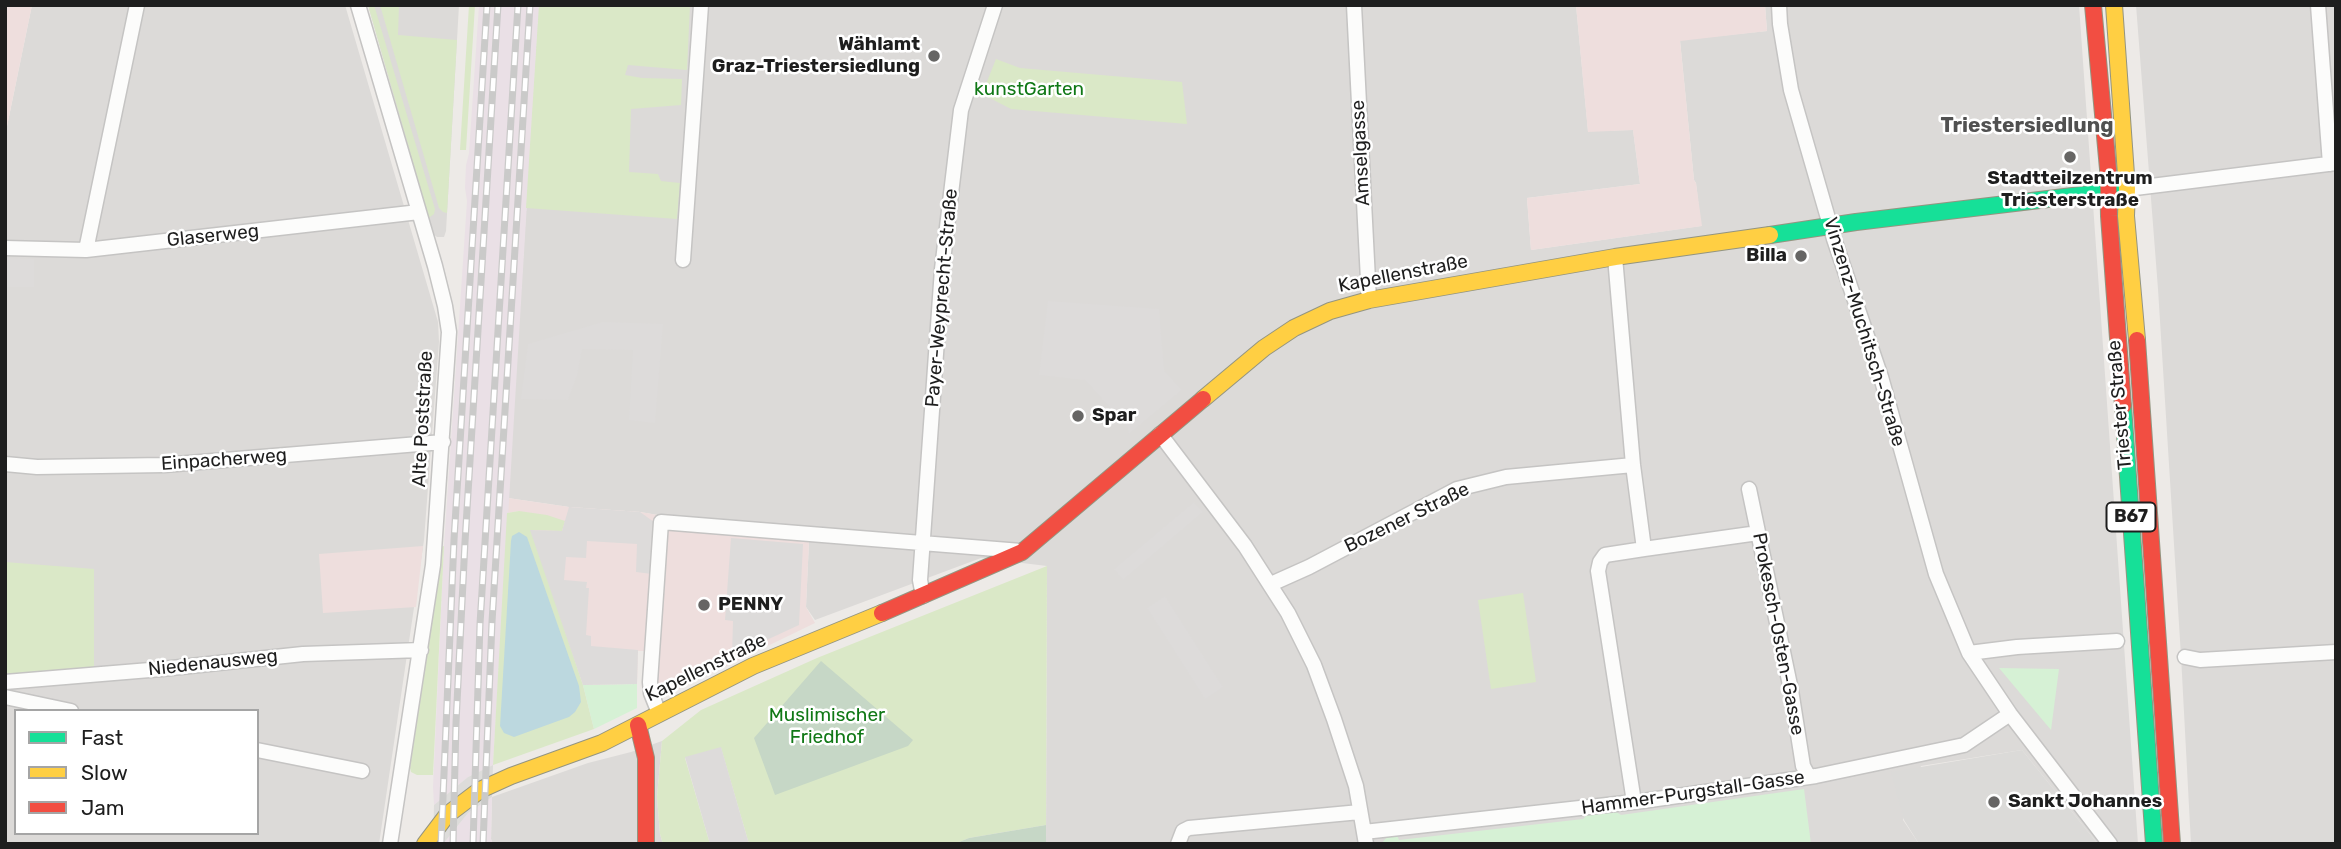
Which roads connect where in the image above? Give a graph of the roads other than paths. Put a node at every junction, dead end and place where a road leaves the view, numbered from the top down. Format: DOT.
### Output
graph roads {
  1 [pos="137,5"];
  2 [pos="358,5"];
  3 [pos="701,5"];
  4 [pos="995,5"];
  5 [pos="1353,5"];
  6 [pos="1779,5"];
  7 [pos="2093,5"];
  8 [pos="2114,5"];
  9 [pos="2318,5"];
  10 [pos="2333,164"];
  11 [pos="2127,189"];
  12 [pos="2108,191"];
  13 [pos="419,212"];
  14 [pos="1830,226"];
  15 [pos="5,248"];
  16 [pos="86,250"];
  17 [pos="1615,257"];
  18 [pos="683,260"];
  19 [pos="1369,300"];
  20 [pos="1160,434"];
  21 [pos="443,442"];
  22 [pos="5,464"];
  23 [pos="1633,466"];
  24 [pos="1749,489"];
  25 [pos="1758,533"];
  26 [pos="923,542"];
  27 [pos="1644,549"];
  28 [pos="1022,552"];
  29 [pos="1271,584"];
  30 [pos="923,596"];
  31 [pos="2117,641"];
  32 [pos="421,650"];
  33 [pos="2336,652"];
  34 [pos="1969,653"];
  35 [pos="2185,657"];
  36 [pos="5,682"];
  37 [pos="5,697"];
  38 [pos="62,709"];
  39 [pos="659,713"];
  40 [pos="2010,714"];
  41 [pos="638,725"];
  42 [pos="259,750"];
  43 [pos="362,771"];
  44 [pos="1809,777"];
  45 [pos="1634,802"];
  46 [pos="1360,812"];
  47 [pos="1365,838"];
  48 [pos="390,844"];
  49 [pos="425,844"];
  50 [pos="646,844"];
  51 [pos="1178,844"];
  52 [pos="2110,844"];
  53 [pos="2154,844"];
  54 [pos="2172,844"];
  1 -- 16 [label="street"];
  2 -- 13 [label="street, Alte Poststraße"];
  3 -- 18 [label="street"];
  4 -- 26 [label="street, Payer-Weyprecht-Straße"];
  5 -- 19 [label="street, Amselgasse"];
  6 -- 14 [label="street, Vinzenz-Muchitsch-Straße"];
  7 -- 12 [label="main road, Triester Straße / B67"];
  8 -- 11 [label="main road, Triester Straße / B67"];
  9 -- 10 [label="street"];
  10 -- 11 [label="street"];
  11 -- 12 [label="main road, Kapellenstraße"];
  11 -- 54 [label="main road, Triester Straße / B67"];
  12 -- 14 [label="main road, Kapellenstraße"];
  12 -- 53 [label="main road, Triester Straße / B67"];
  13 -- 16 [label="street, Glaserweg"];
  13 -- 21 [label="street, Alte Poststraße"];
  14 -- 17 [label="main road, Kapellenstraße"];
  14 -- 34 [label="street, Vinzenz-Muchitsch-Straße"];
  15 -- 16 [label="street, Glaserweg"];
  17 -- 19 [label="main road, Kapellenstraße"];
  17 -- 23 [label="street"];
  19 -- 20 [label="main road, Kapellenstraße"];
  20 -- 28 [label="main road, Kapellenstraße"];
  20 -- 29 [label="street"];
  21 -- 22 [label="street, Einpacherweg"];
  21 -- 32 [label="street, Alte Poststraße"];
  23 -- 27 [label="street"];
  23 -- 29 [label="street, Bozener Straße"];
  24 -- 25 [label="street, Prokesch-Osten-Gasse"];
  25 -- 27 [label="street"];
  25 -- 44 [label="street, Prokesch-Osten-Gasse"];
  26 -- 28 [label="street"];
  26 -- 30 [label="street, Payer-Weyprecht-Straße"];
  26 -- 39 [label="street"];
  27 -- 45 [label="street"];
  28 -- 30 [label="main road, Kapellenstraße"];
  29 -- 46 [label="street"];
  30 -- 39 [label="main road, Kapellenstraße"];
  31 -- 34 [label="street"];
  32 -- 36 [label="street, Niedenausweg"];
  32 -- 48 [label="street, Alte Poststraße"];
  33 -- 35 [label="street"];
  34 -- 40 [label="street, Vinzenz-Muchitsch-Straße"];
  37 -- 38 [label="street"];
  39 -- 41 [label="main road, Kapellenstraße"];
  40 -- 44 [label="street, Hammer-Purgstall-Gasse"];
  40 -- 52 [label="street, Vinzenz-Muchitsch-Straße"];
  41 -- 49 [label="main road, Kapellenstraße"];
  41 -- 50 [label="main road"];
  42 -- 43 [label="street"];
  44 -- 45 [label="street, Hammer-Purgstall-Gasse"];
  45 -- 47 [label="street, Hammer-Purgstall-Gasse"];
  46 -- 47 [label="street"];
  46 -- 51 [label="street"];
}
